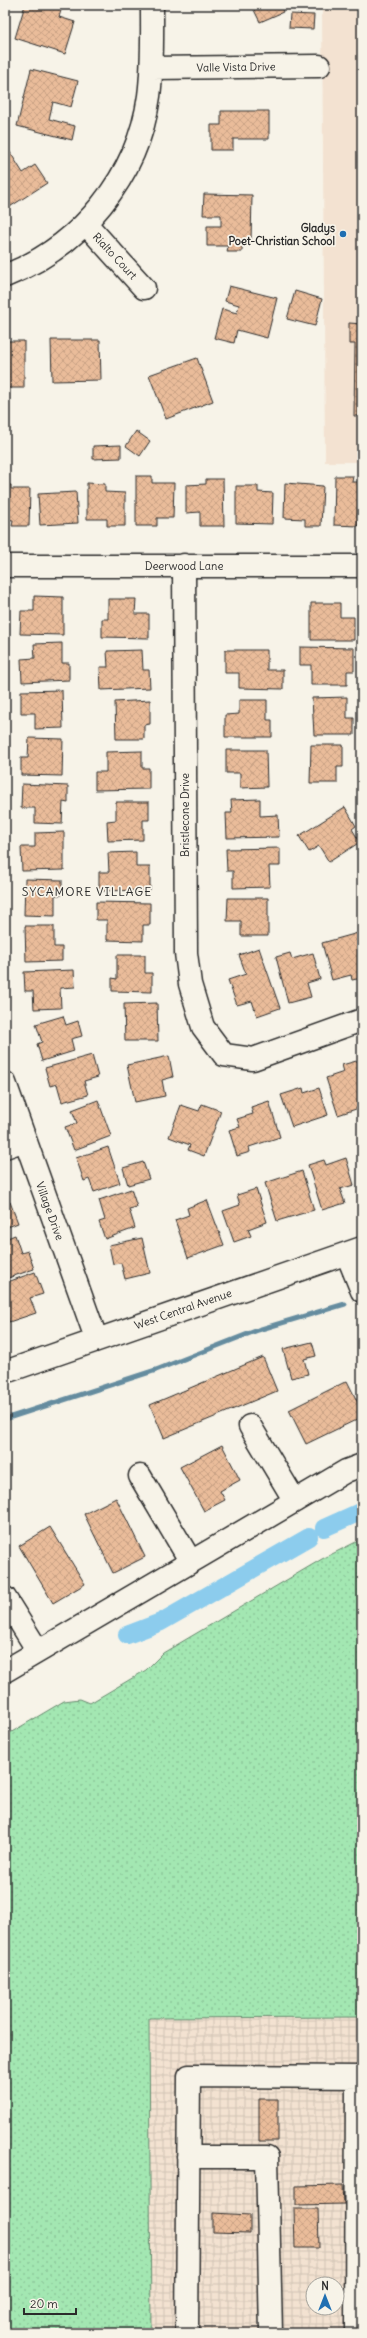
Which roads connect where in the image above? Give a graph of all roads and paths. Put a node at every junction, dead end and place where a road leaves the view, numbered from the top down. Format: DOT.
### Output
graph roads {
  1 [pos="152,5"];
  2 [pos="319,66"];
  3 [pos="152,68"];
  4 [pos="86,224"];
  5 [pos="5,276"];
  6 [pos="144,288"];
  7 [pos="5,566"];
  8 [pos="184,566"];
  9 [pos="362,566"];
  10 [pos="362,1020"];
  11 [pos="5,1083"];
  12 [pos="15,1143"];
  13 [pos="355,1251"];
  14 [pos="362,1291"];
  15 [pos="96,1338"];
  16 [pos="5,1372"];
  17 [pos="250,1426"];
  18 [pos="362,1465"];
  19 [pos="140,1476"];
  20 [pos="295,1501"];
  21 [pos="192,1562"];
  22 [pos="5,1598"];
  23 [pos="38,1652"];
  24 [pos="5,1671"];
  25 [pos="359,2077"];
  26 [pos="188,2157"];
  27 [pos="187,2333"];
  28 [pos="271,2333"];
  29 [pos="356,2333"];
  1 -- 3 [label="street"];
  2 -- 3 [label="street, Valle Vista Drive"];
  3 -- 4 [label="street"];
  4 -- 5 [label="street"];
  4 -- 6 [label="street, Rialto Court"];
  7 -- 8 [label="street, Deerwood Lane"];
  8 -- 9 [label="street, Deerwood Lane"];
  8 -- 10 [label="street, Bristlecone Drive"];
  11 -- 12 [label="street, Village Drive"];
  12 -- 15 [label="street, Village Drive"];
  13 -- 14 [label="street"];
  13 -- 15 [label="street, West Central Avenue"];
  15 -- 16 [label="street, West Central Avenue"];
  17 -- 20 [label="street"];
  18 -- 20 [label="street"];
  19 -- 21 [label="street"];
  20 -- 21 [label="street"];
  21 -- 23 [label="street"];
  22 -- 23 [label="street"];
  23 -- 24 [label="street"];
  25 -- 26 [label="street"];
  25 -- 29 [label="street"];
  26 -- 27 [label="street"];
  26 -- 28 [label="street"];
}
